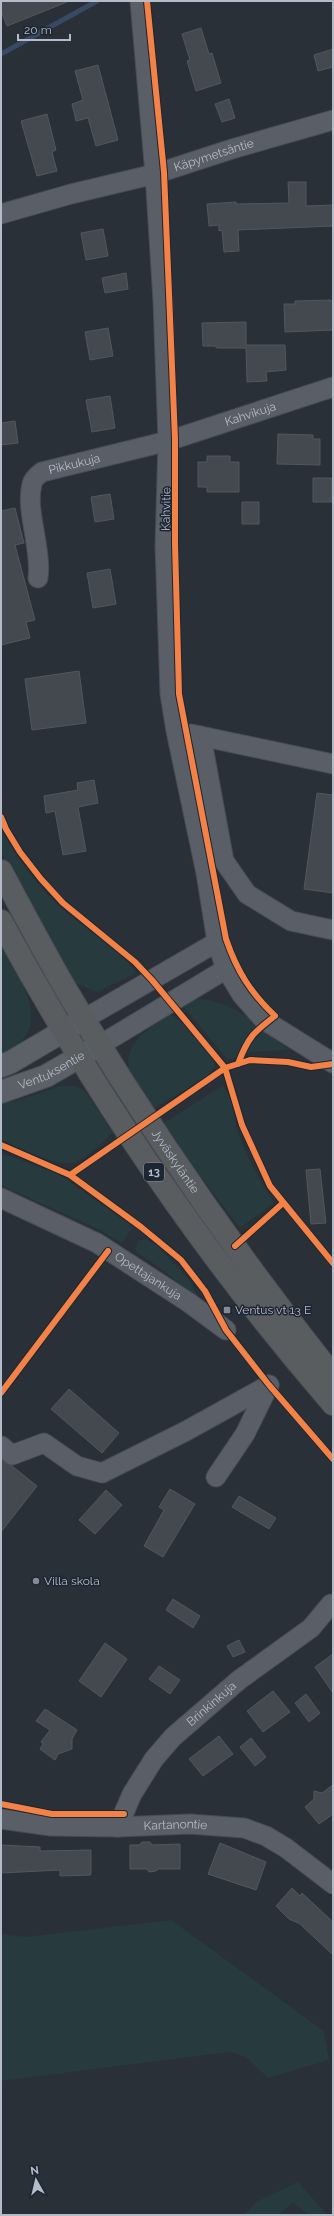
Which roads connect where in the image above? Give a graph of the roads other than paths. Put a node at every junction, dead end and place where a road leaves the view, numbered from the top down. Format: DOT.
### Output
graph roads {
  1 [pos="140,1"];
  2 [pos="333,120"];
  3 [pos="155,174"];
  4 [pos="1,214"];
  5 [pos="333,387"];
  6 [pos="168,441"];
  7 [pos="38,578"];
  8 [pos="176,732"];
  9 [pos="201,736"];
  10 [pos="333,764"];
  11 [pos="224,861"];
  12 [pos="1,871"];
  13 [pos="206,873"];
  14 [pos="1,921"];
  15 [pos="333,930"];
  16 [pos="217,942"];
  17 [pos="226,969"];
  18 [pos="84,1019"];
  19 [pos="63,1032"];
  20 [pos="100,1045"];
  21 [pos="79,1058"];
  22 [pos="333,1063"];
  23 [pos="1,1066"];
  24 [pos="1,1092"];
  25 [pos="1,1198"];
  26 [pos="226,1330"];
  27 [pos="333,1376"];
  28 [pos="333,1404"];
  29 [pos="1,1446"];
  30 [pos="216,1477"];
  31 [pos="331,1604"];
  32 [pos="1,1819"];
  33 [pos="118,1827"];
  34 [pos="333,1884"];
  1 -- 3 [label="street, Kahvitie"];
  2 -- 3 [label="street, Käpymetsäntie"];
  3 -- 4 [label="street, Käpymetsäntie"];
  3 -- 6 [label="street, Kahvitie"];
  5 -- 6 [label="street, Kahvikuja"];
  6 -- 7 [label="street, Pikkukuja"];
  6 -- 8 [label="street, Kahvitie"];
  8 -- 9 [label="street"];
  8 -- 13 [label="street, Kahvitie"];
  9 -- 10 [label="street"];
  9 -- 11 [label="street"];
  11 -- 13 [label="street"];
  11 -- 15 [label="street"];
  12 -- 18 [label="highway, Jyväskyläntie / 13"];
  13 -- 16 [label="street, Kahvitie"];
  14 -- 19 [label="highway, Jyväskyläntie / 13"];
  16 -- 17 [label="street, Kahvitie"];
  16 -- 18 [label="street"];
  17 -- 20 [label="street"];
  17 -- 22 [label="street, Kahvitie"];
  18 -- 19 [label="main road, Ventuksentie"];
  18 -- 20 [label="highway, Jyväskyläntie / 13"];
  19 -- 21 [label="highway, Jyväskyläntie / 13"];
  19 -- 23 [label="main road, Ventuksentie"];
  20 -- 21 [label="main road, Ventuksentie"];
  20 -- 27 [label="highway, Jyväskyläntie / 13"];
  21 -- 24 [label="main road, Ventuksentie"];
  21 -- 28 [label="highway, Jyväskyläntie / 13"];
  25 -- 26 [label="street, Opettajankuja"];
  29 -- 30 [label="street"];
  31 -- 33 [label="street, Brinkinkuja"];
  32 -- 33 [label="street, Kartanontie"];
  33 -- 34 [label="street, Kartanontie"];
}
